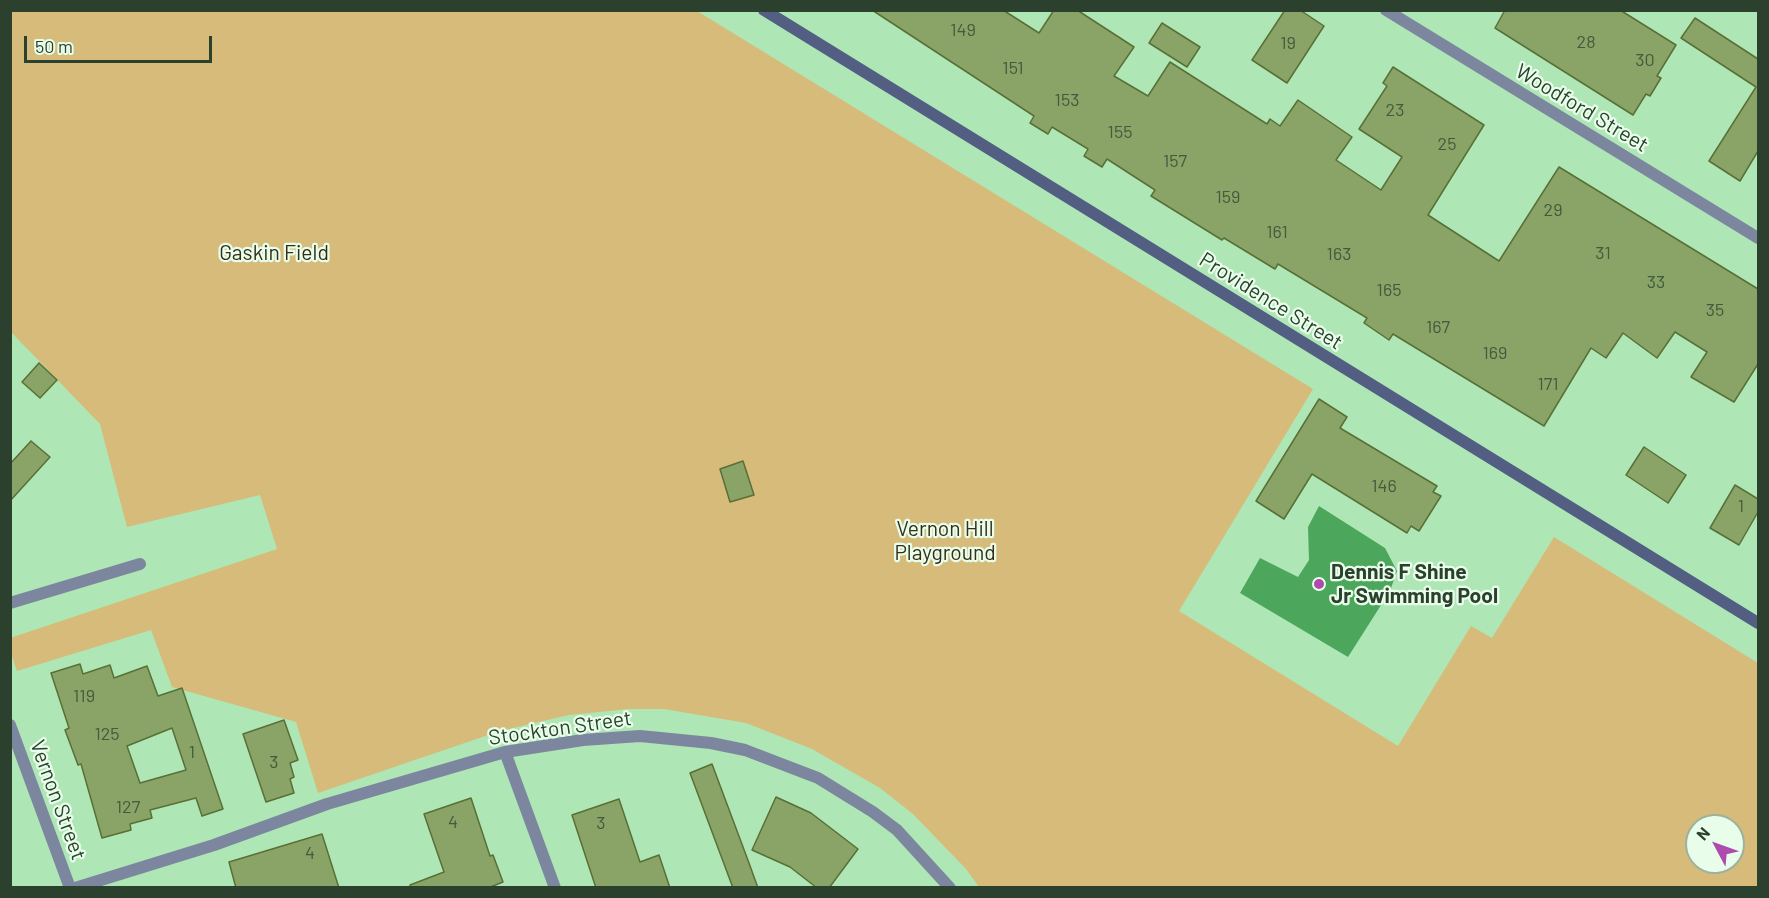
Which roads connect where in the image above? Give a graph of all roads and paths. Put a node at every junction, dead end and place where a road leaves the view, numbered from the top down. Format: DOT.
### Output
graph roads {
  1 [pos="764,10"];
  2 [pos="1386,10"];
  3 [pos="1758,238"];
  4 [pos="140,564"];
  5 [pos="10,603"];
  6 [pos="1757,618"];
  7 [pos="10,725"];
  8 [pos="505,752"];
  9 [pos="70,888"];
  10 [pos="75,888"];
  11 [pos="555,888"];
  12 [pos="950,888"];
  1 -- 6 [label="main road, Providence Street"];
  2 -- 3 [label="street, Woodford Street"];
  4 -- 5 [label="street"];
  7 -- 9 [label="street, Vernon Street"];
  8 -- 10 [label="street, Stockton Street"];
  8 -- 11 [label="street"];
  8 -- 12 [label="street, Stockton Street"];
}
